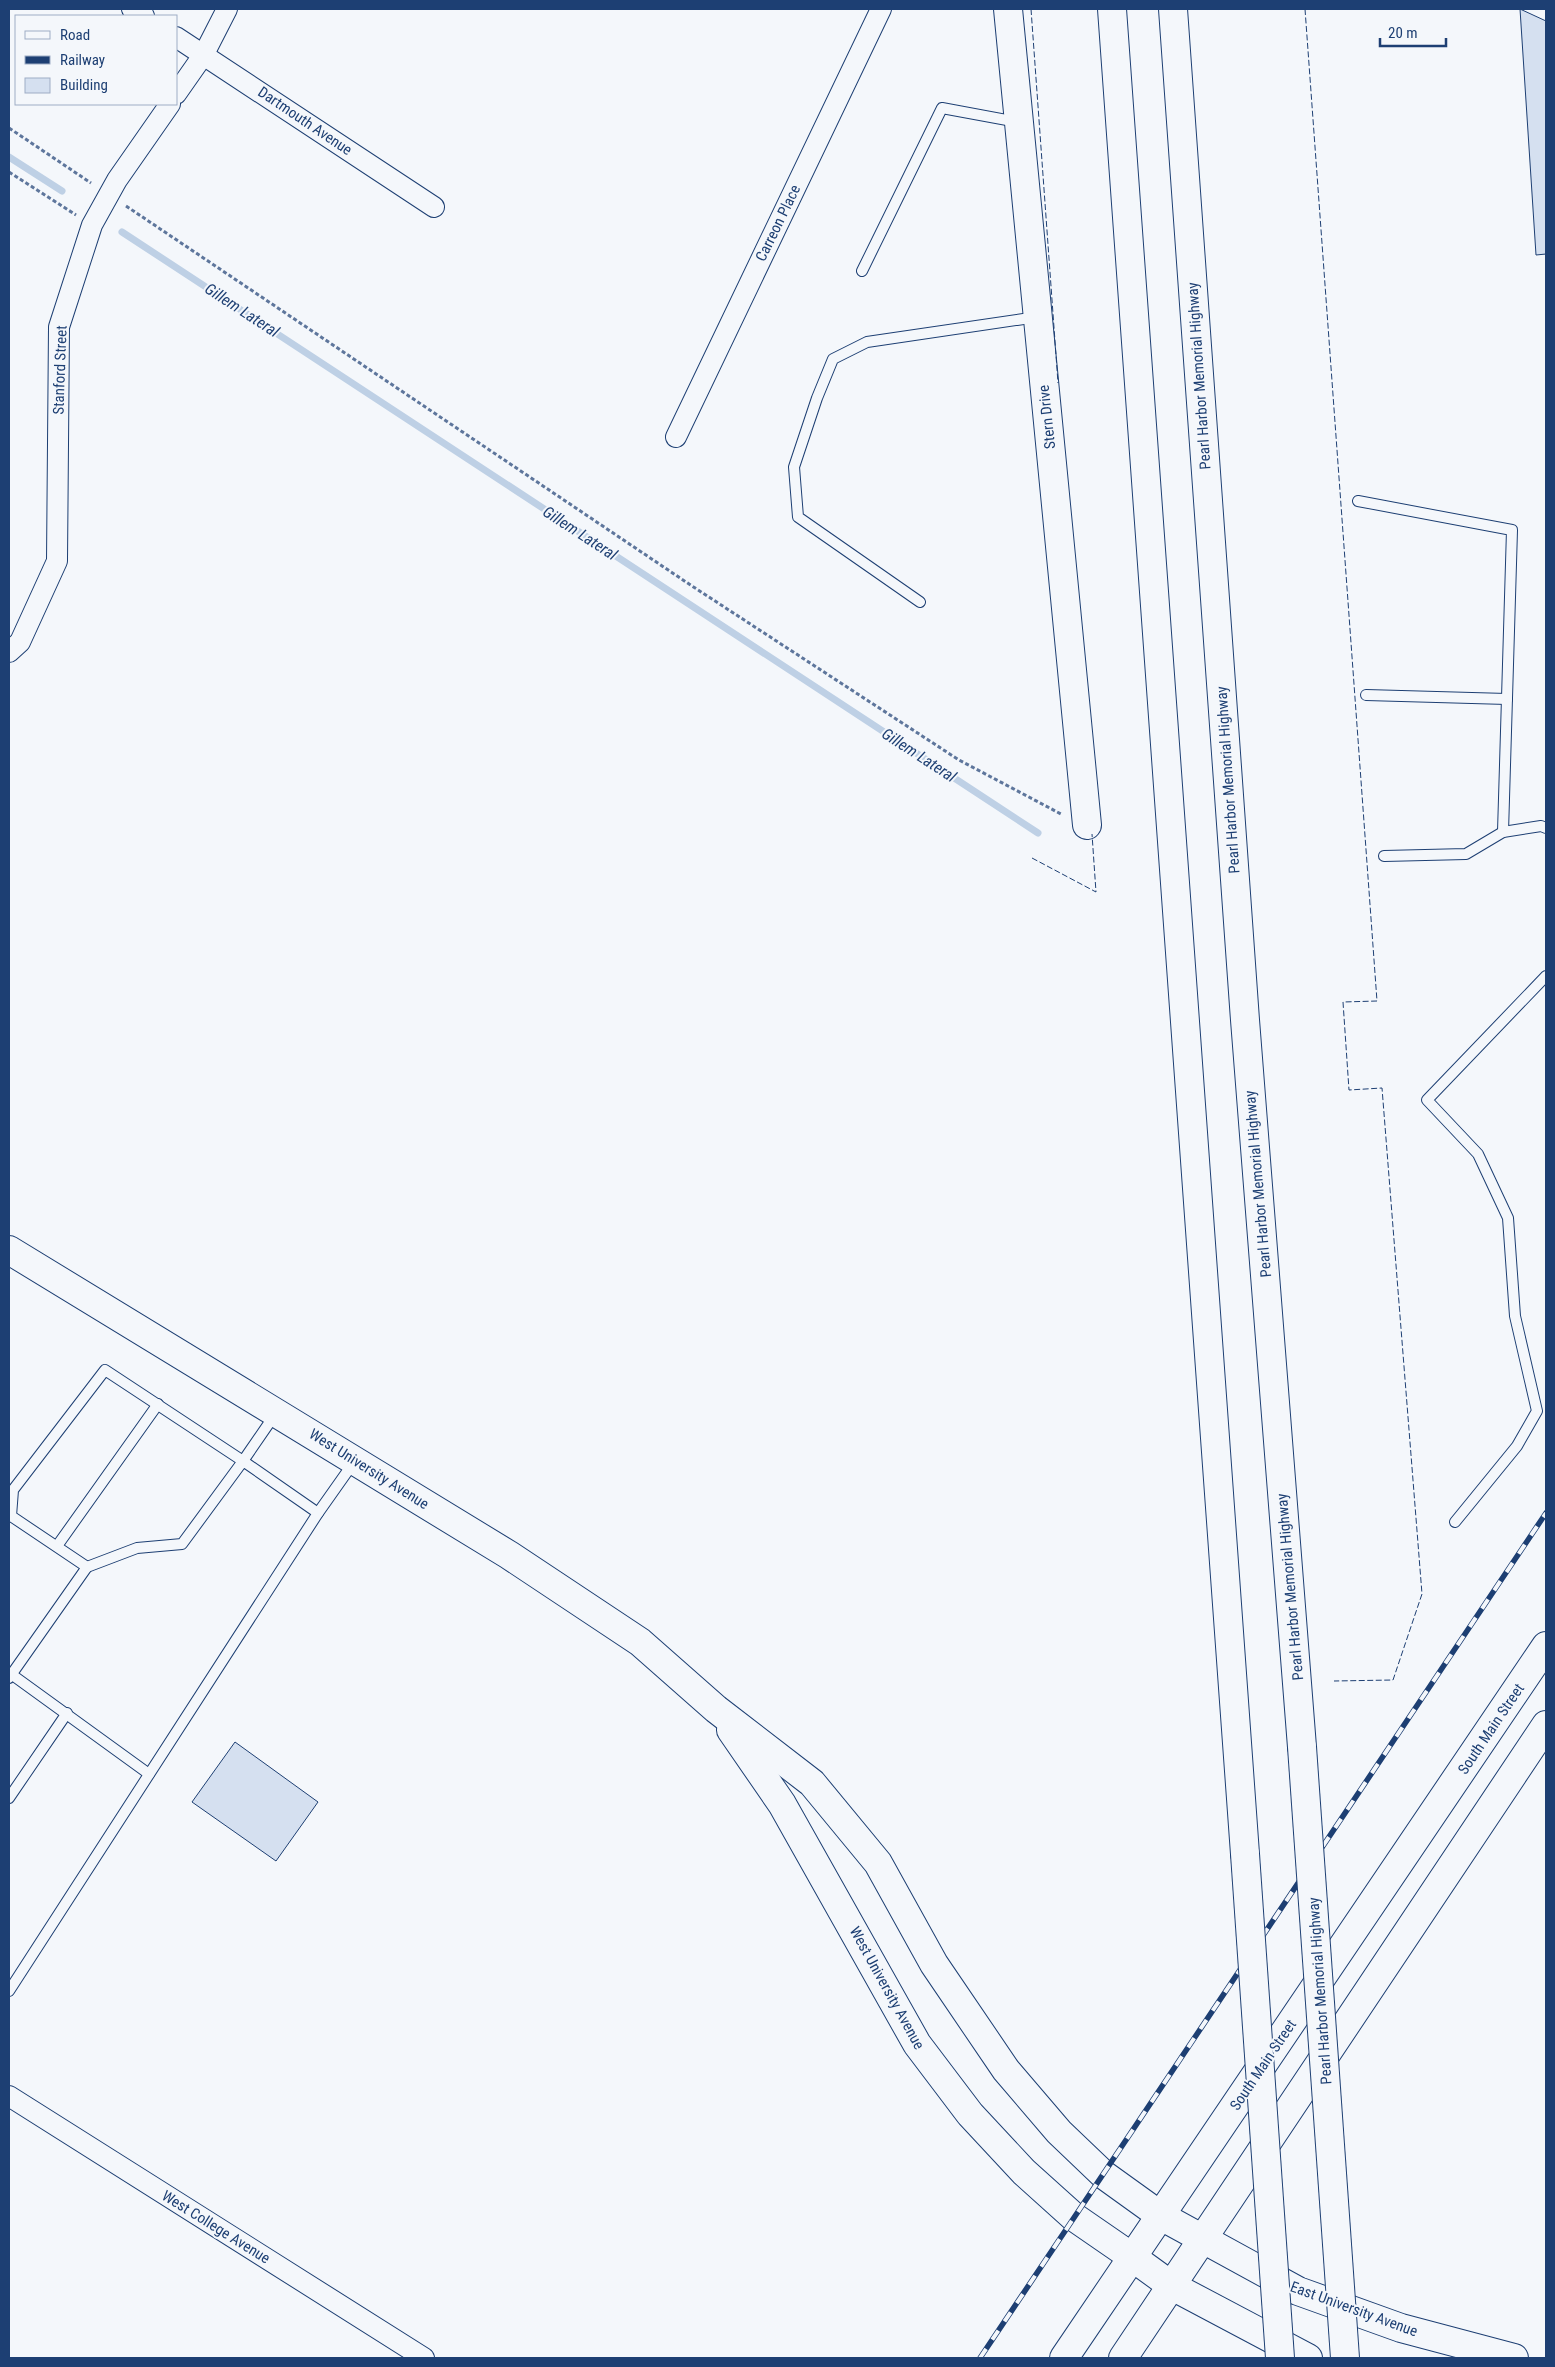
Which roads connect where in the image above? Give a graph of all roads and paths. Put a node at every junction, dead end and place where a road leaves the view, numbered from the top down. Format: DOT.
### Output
graph roads {
  1 [pos="227,9"];
  2 [pos="881,9"];
  3 [pos="1008,9"];
  4 [pos="1112,9"];
  5 [pos="1173,9"];
  6 [pos="178,38"];
  7 [pos="204,54"];
  8 [pos="178,91"];
  9 [pos="169,105"];
  10 [pos="1018,122"];
  11 [pos="9,128"];
  12 [pos="9,172"];
  13 [pos="108,194"];
  14 [pos="434,206"];
  15 [pos="92,225"];
  16 [pos="862,271"];
  17 [pos="1038,317"];
  18 [pos="676,436"];
  19 [pos="1358,501"];
  20 [pos="920,602"];
  21 [pos="9,652"];
  22 [pos="1366,696"];
  23 [pos="1507,699"];
  24 [pos="1087,825"];
  25 [pos="1546,828"];
  26 [pos="1503,832"];
  27 [pos="1384,856"];
  28 [pos="1546,976"];
  29 [pos="9,1250"];
  30 [pos="158,1404"];
  31 [pos="277,1412"];
  32 [pos="243,1461"];
  33 [pos="355,1461"];
  34 [pos="318,1513"];
  35 [pos="1455,1522"];
  36 [pos="57,1546"];
  37 [pos="88,1567"];
  38 [pos="1546,1646"];
  39 [pos="10,1676"];
  40 [pos="716,1709"];
  41 [pos="67,1713"];
  42 [pos="1546,1725"];
  43 [pos="149,1774"];
  44 [pos="9,1798"];
  45 [pos="9,1991"];
  46 [pos="9,2096"];
  47 [pos="1333,2181"];
  48 [pos="1160,2216"];
  49 [pos="1202,2240"];
  50 [pos="1132,2257"];
  51 [pos="1172,2286"];
  52 [pos="424,2358"];
  53 [pos="1064,2358"];
  54 [pos="1124,2358"];
  55 [pos="1280,2358"];
  56 [pos="1308,2358"];
  57 [pos="1345,2358"];
  58 [pos="1361,2358"];
  59 [pos="1514,2358"];
  1 -- 7 [label="street"];
  2 -- 18 [label="street, Carreon Place"];
  3 -- 10 [label="main road, Stern Drive"];
  4 -- 55 [label="main road, bridge"];
  5 -- 47 [label="main road, Pearl Harbor Memorial Highway, bridge"];
  6 -- 7 [label="street, Dartmouth Avenue"];
  7 -- 8 [label="street"];
  7 -- 14 [label="street, Dartmouth Avenue"];
  9 -- 13 [label="street, Stanford Street"];
  10 -- 16 [label="lane"];
  10 -- 17 [label="main road, Stern Drive"];
  11 -- 13 [label="path"];
  12 -- 15 [label="path"];
  13 -- 15 [label="street, Stanford Street"];
  13 -- 24 [label="path"];
  15 -- 21 [label="street, Stanford Street"];
  17 -- 20 [label="lane"];
  17 -- 24 [label="main road, Stern Drive"];
  19 -- 23 [label="lane"];
  22 -- 23 [label="lane"];
  23 -- 26 [label="lane"];
  25 -- 26 [label="lane"];
  26 -- 27 [label="lane"];
  28 -- 35 [label="lane"];
  29 -- 31 [label="main road, West University Avenue"];
  30 -- 32 [label="lane"];
  30 -- 36 [label="lane"];
  30 -- 36 [label="lane"];
  31 -- 32 [label="lane"];
  31 -- 33 [label="main road, West University Avenue"];
  32 -- 34 [label="lane"];
  32 -- 37 [label="lane"];
  33 -- 34 [label="lane"];
  33 -- 40 [label="main road, West University Avenue"];
  34 -- 43 [label="lane"];
  36 -- 37 [label="lane"];
  37 -- 39 [label="lane"];
  38 -- 48 [label="main road, South Main Street"];
  39 -- 41 [label="lane"];
  40 -- 48 [label="main road, West University Avenue"];
  40 -- 50 [label="main road, West University Avenue"];
  41 -- 43 [label="lane"];
  41 -- 44 [label="lane"];
  42 -- 49 [label="main road"];
  43 -- 45 [label="lane"];
  46 -- 52 [label="street, West College Avenue"];
  47 -- 57 [label="main road, Pearl Harbor Memorial Highway, bridge"];
  47 -- 58 [label="main road, bridge"];
  48 -- 49 [label="main road, West University Avenue"];
  48 -- 50 [label="main road, South Main Street"];
  49 -- 51 [label="main road"];
  49 -- 59 [label="main road, East University Avenue"];
  50 -- 51 [label="main road, West University Avenue"];
  50 -- 53 [label="main road, South Main Street"];
  51 -- 54 [label="main road"];
  51 -- 56 [label="main road"];
}
